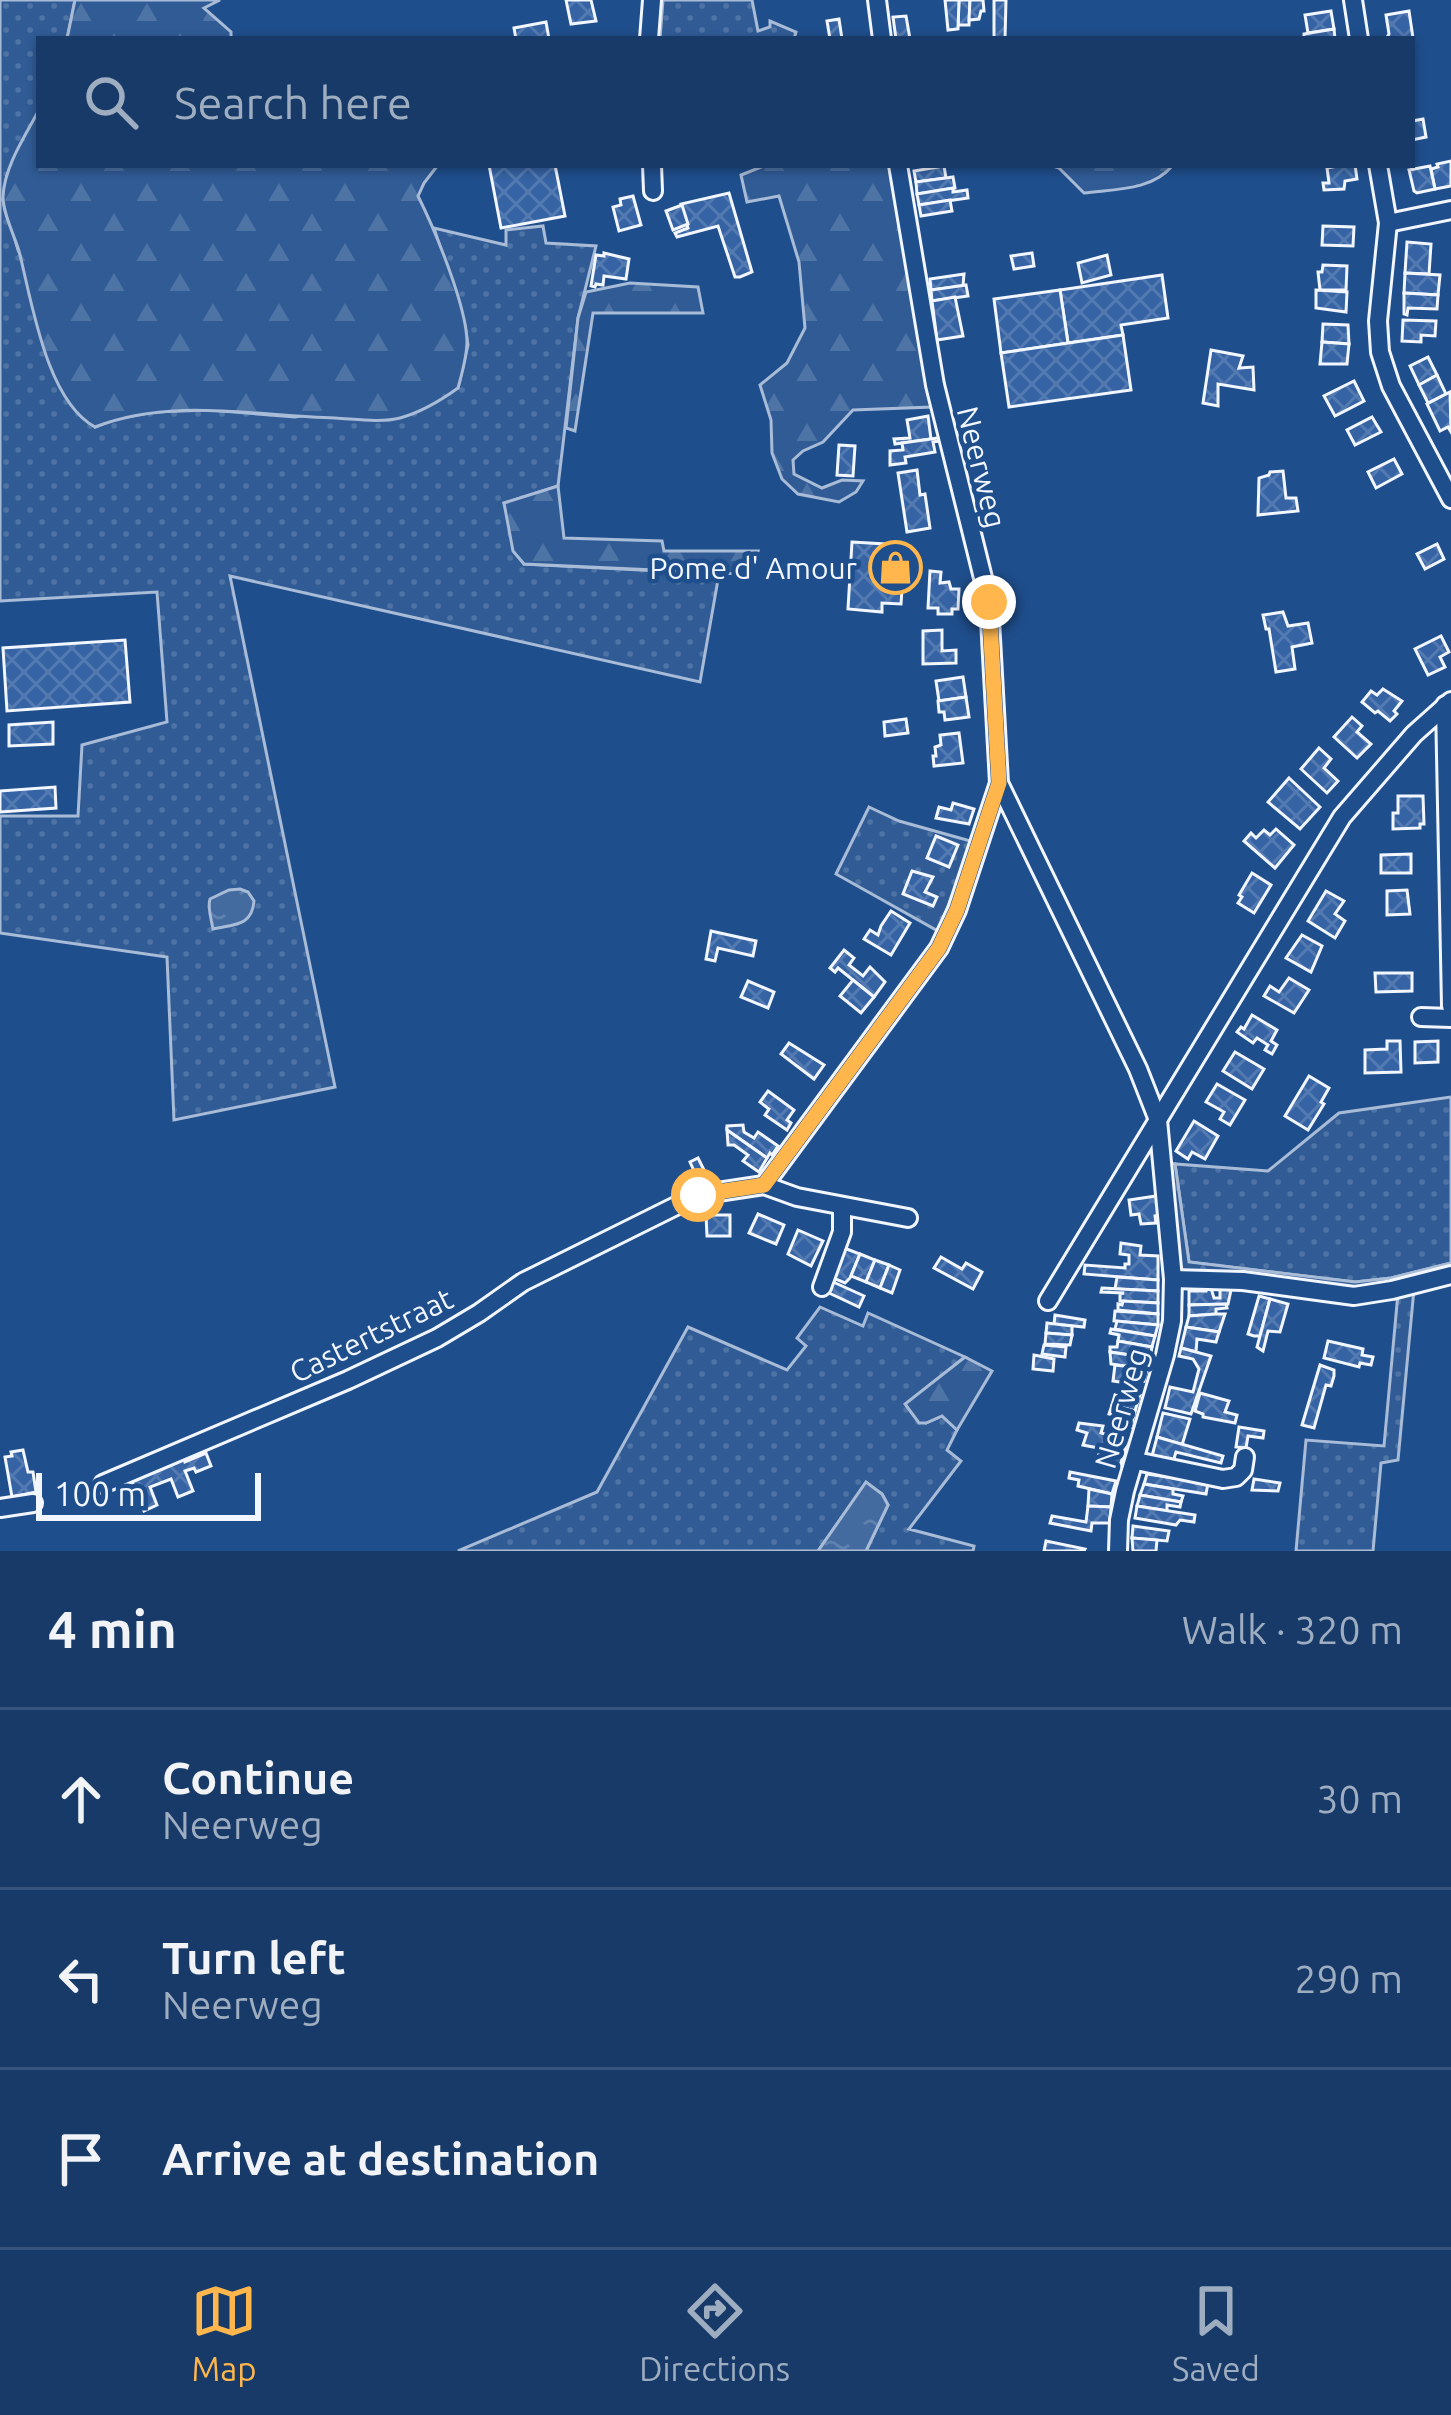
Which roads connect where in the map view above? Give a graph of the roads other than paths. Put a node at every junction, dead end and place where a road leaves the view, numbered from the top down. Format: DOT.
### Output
graph roads {
  1 [pos="652,0"];
  2 [pos="878,0"];
  3 [pos="1353,0"];
  4 [pos="649,36"];
  5 [pos="882,36"];
  6 [pos="1359,36"];
  7 [pos="652,168"];
  8 [pos="898,168"];
  9 [pos="1379,168"];
  10 [pos="653,190"];
  11 [pos="1451,209"];
  12 [pos="1388,223"];
  13 [pos="1444,468"];
  14 [pos="1451,500"];
  15 [pos="1448,703"];
  16 [pos="999,783"];
  17 [pos="1451,1006"];
  18 [pos="1421,1017"];
  19 [pos="1451,1018"];
  20 [pos="1158,1120"];
  21 [pos="764,1185"];
  22 [pos="842,1207"];
  23 [pos="908,1217"];
  24 [pos="1451,1275"];
  25 [pos="1173,1279"];
  26 [pos="822,1287"];
  27 [pos="1048,1301"];
  28 [pos="1245,1457"];
  29 [pos="1136,1461"];
  30 [pos="103,1484"];
  31 [pos="33,1503"];
  32 [pos="0,1508"];
  33 [pos="1118,1551"];
  1 -- 4 [label="street"];
  2 -- 5 [label="street"];
  3 -- 6 [label="street"];
  7 -- 10 [label="street"];
  8 -- 16 [label="street, Neerweg"];
  9 -- 12 [label="street"];
  11 -- 12 [label="street"];
  12 -- 13 [label="street"];
  13 -- 14 [label="street"];
  15 -- 17 [label="street"];
  15 -- 20 [label="street"];
  16 -- 20 [label="street, Neerweg"];
  16 -- 21 [label="street, Neerweg"];
  18 -- 19 [label="street"];
  20 -- 25 [label="street, Neerweg"];
  20 -- 27 [label="street"];
  21 -- 22 [label="street"];
  21 -- 30 [label="street, Castertstraat"];
  22 -- 23 [label="street"];
  22 -- 26 [label="street"];
  24 -- 25 [label="street"];
  25 -- 29 [label="street, Neerweg"];
  28 -- 29 [label="street"];
  29 -- 33 [label="street, Neerweg"];
  31 -- 32 [label="street"];
}
